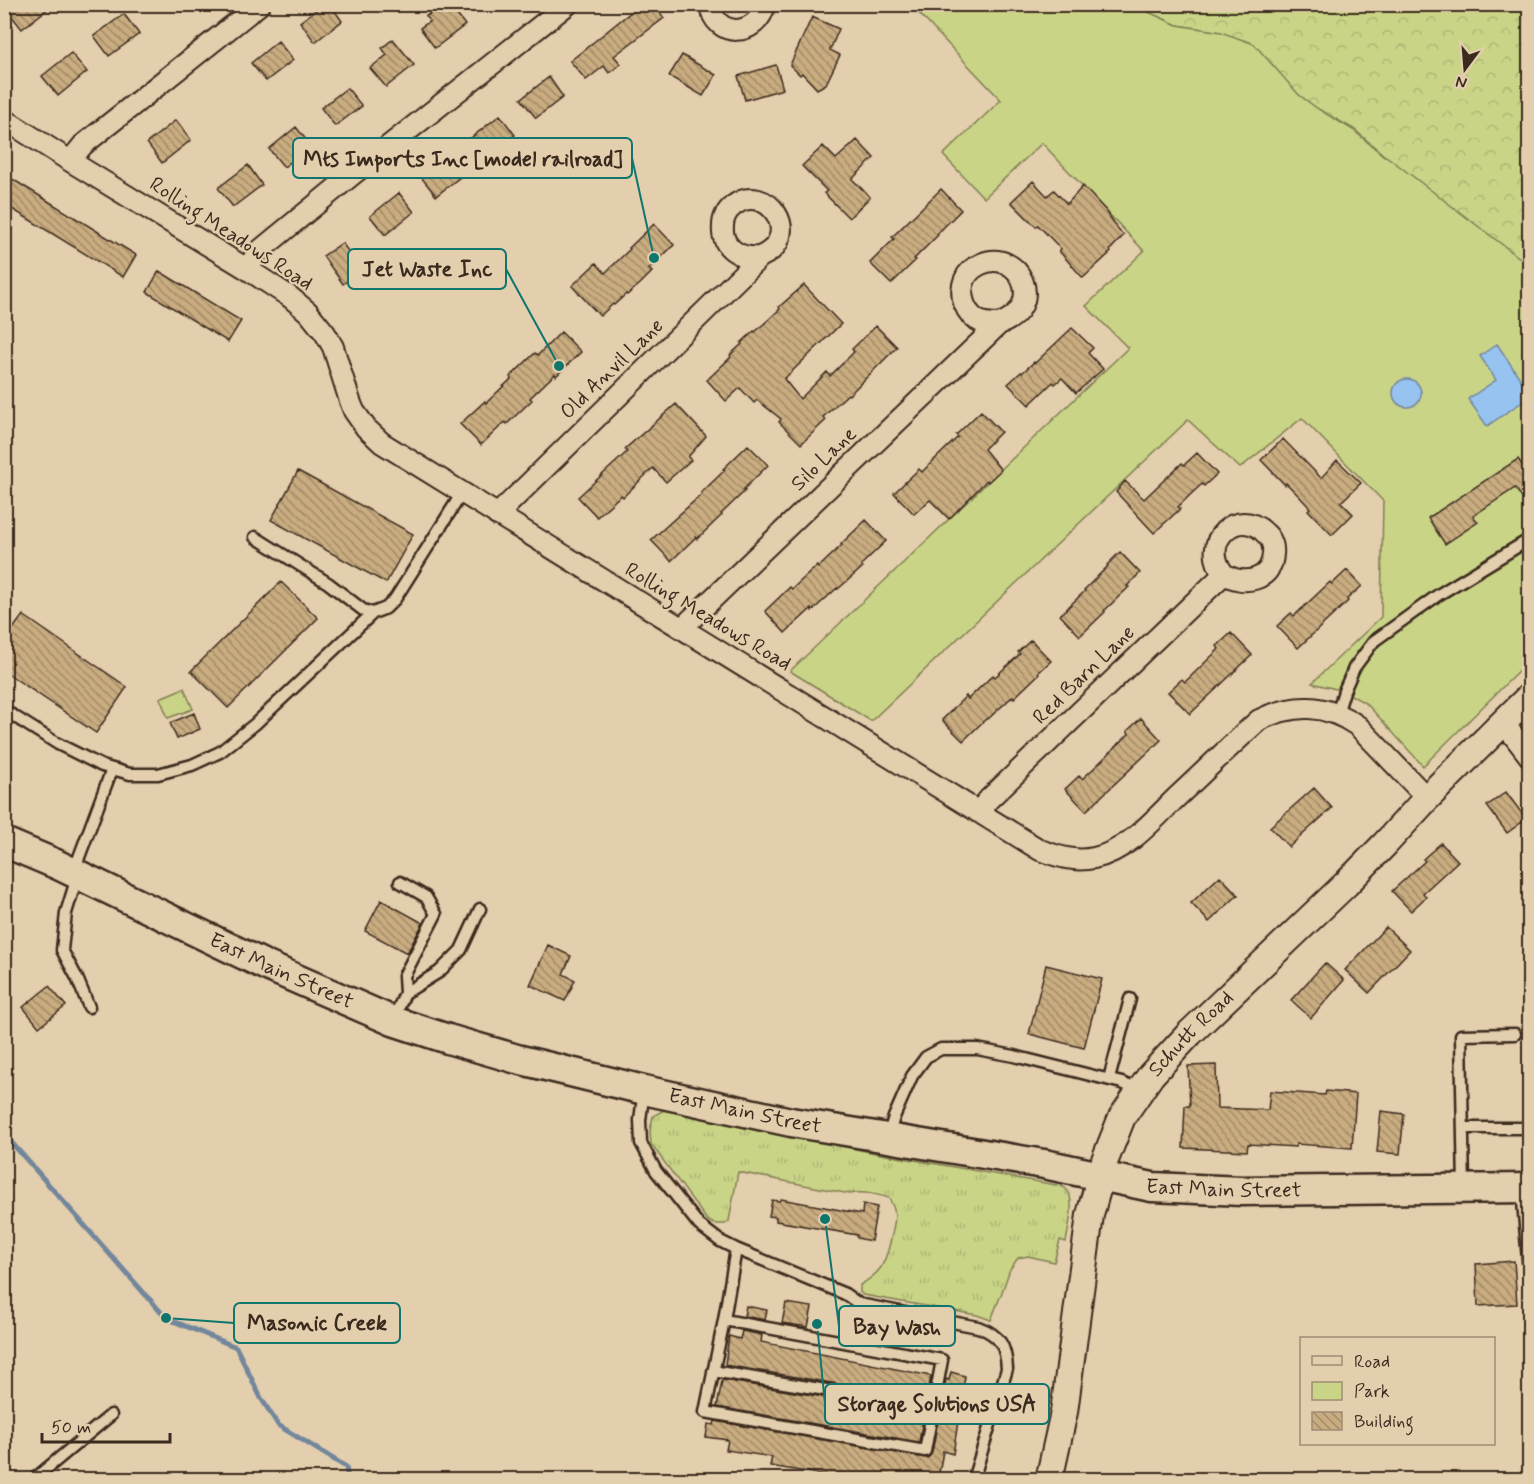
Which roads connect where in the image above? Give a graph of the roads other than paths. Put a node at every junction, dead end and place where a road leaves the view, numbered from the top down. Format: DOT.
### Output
graph roads {
  1 [pos="260,4"];
  2 [pos="568,4"];
  3 [pos="710,4"];
  4 [pos="765,4"];
  5 [pos="4,119"];
  6 [pos="70,161"];
  7 [pos="760,257"];
  8 [pos="247,269"];
  9 [pos="999,324"];
  10 [pos="462,494"];
  11 [pos="497,515"];
  12 [pos="255,537"];
  13 [pos="1530,539"];
  14 [pos="1224,573"];
  15 [pos="373,613"];
  16 [pos="682,628"];
  17 [pos="1530,696"];
  18 [pos="4,710"];
  19 [pos="1337,714"];
  20 [pos="1503,722"];
  21 [pos="1530,758"];
  22 [pos="112,769"];
  23 [pos="1427,798"];
  24 [pos="978,812"];
  25 [pos="4,842"];
  26 [pos="78,874"];
  27 [pos="400,882"];
  28 [pos="480,909"];
  29 [pos="405,993"];
  30 [pos="1130,999"];
  31 [pos="89,1007"];
  32 [pos="393,1021"];
  33 [pos="1515,1034"];
  34 [pos="1109,1079"];
  35 [pos="644,1090"];
  36 [pos="1140,1091"];
  37 [pos="1463,1128"];
  38 [pos="1521,1128"];
  39 [pos="888,1138"];
  40 [pos="1101,1176"];
  41 [pos="1526,1188"];
  42 [pos="1464,1189"];
  43 [pos="736,1249"];
  44 [pos="1530,1283"];
  45 [pos="724,1320"];
  46 [pos="713,1371"];
  47 [pos="933,1408"];
  48 [pos="111,1415"];
  49 [pos="34,1479"];
  50 [pos="973,1479"];
  51 [pos="1048,1479"];
  1 -- 6 [label="street"];
  2 -- 8 [label="street"];
  3 -- 4 [label="street"];
  5 -- 6 [label="street, Rolling Meadows Road"];
  6 -- 8 [label="street, Rolling Meadows Road"];
  7 -- 11 [label="street, Old Anvil Lane"];
  8 -- 10 [label="street, Rolling Meadows Road"];
  9 -- 16 [label="street, Silo Lane"];
  10 -- 11 [label="street, Rolling Meadows Road"];
  10 -- 15 [label="lane"];
  11 -- 16 [label="street, Rolling Meadows Road"];
  12 -- 15 [label="lane"];
  13 -- 19 [label="lane"];
  14 -- 24 [label="street, Red Barn Lane"];
  15 -- 22 [label="lane"];
  16 -- 24 [label="street, Rolling Meadows Road"];
  17 -- 20 [label="street, Schutt Road"];
  18 -- 22 [label="lane"];
  19 -- 23 [label="street, Rolling Meadows Road"];
  19 -- 24 [label="street, Rolling Meadows Road"];
  20 -- 21 [label="street"];
  20 -- 23 [label="street, Schutt Road"];
  22 -- 26 [label="lane"];
  23 -- 36 [label="street, Schutt Road"];
  25 -- 26 [label="main road, East Main Street"];
  26 -- 31 [label="lane"];
  26 -- 32 [label="main road, East Main Street"];
  27 -- 29 [label="lane"];
  28 -- 29 [label="lane"];
  29 -- 32 [label="lane"];
  30 -- 34 [label="lane"];
  32 -- 35 [label="main road, East Main Street"];
  33 -- 37 [label="lane"];
  34 -- 36 [label="lane"];
  34 -- 39 [label="lane"];
  35 -- 39 [label="main road, East Main Street"];
  35 -- 43 [label="lane"];
  36 -- 40 [label="street, Schutt Road"];
  37 -- 38 [label="lane"];
  37 -- 42 [label="lane"];
  39 -- 40 [label="main road, East Main Street"];
  40 -- 42 [label="main road, East Main Street"];
  40 -- 51 [label="street, Schutt Road"];
  41 -- 42 [label="main road, East Main Street"];
  41 -- 44 [label="lane"];
  43 -- 45 [label="lane"];
  43 -- 50 [label="lane"];
  45 -- 46 [label="lane"];
  45 -- 47 [label="lane"];
  46 -- 47 [label="lane"];
  46 -- 47 [label="lane"];
  48 -- 49 [label="lane"];
}
